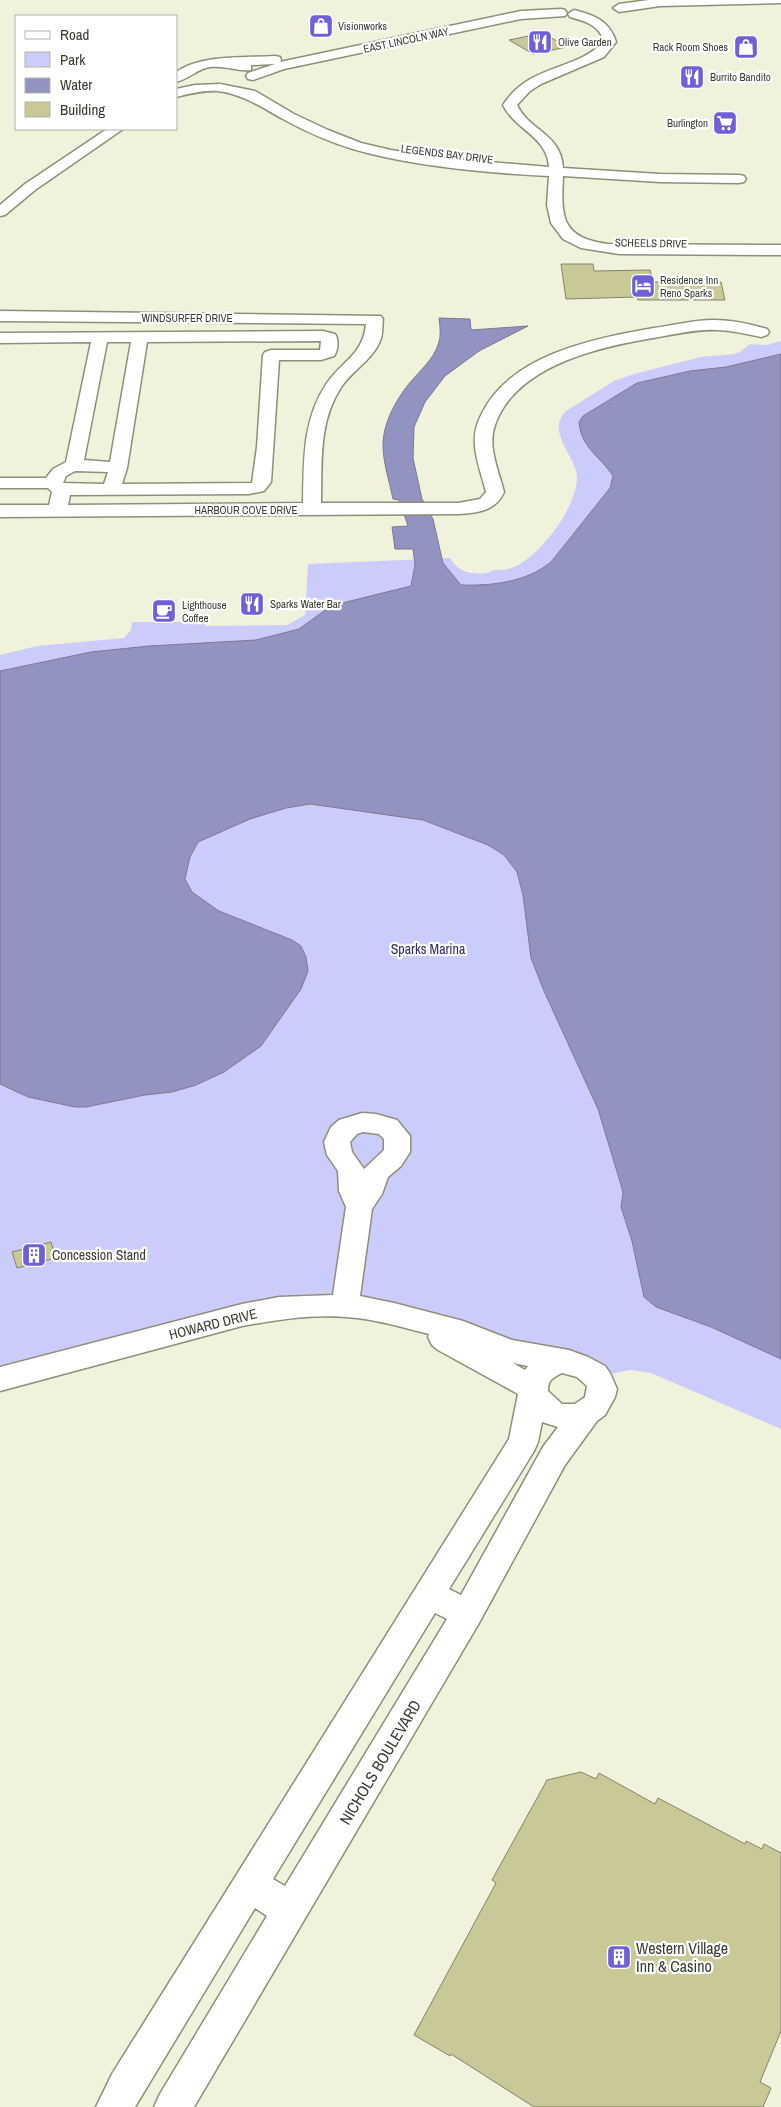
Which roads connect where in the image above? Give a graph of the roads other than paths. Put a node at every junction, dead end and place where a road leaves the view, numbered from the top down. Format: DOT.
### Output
graph roads {
  1 [pos="780,0"];
  2 [pos="527,2"];
  3 [pos="619,6"];
  4 [pos="567,14"];
  5 [pos="230,63"];
  6 [pos="576,64"];
  7 [pos="181,76"];
  8 [pos="253,77"];
  9 [pos="216,88"];
  10 [pos="539,89"];
  11 [pos="178,93"];
  12 [pos="519,98"];
  13 [pos="91,130"];
  14 [pos="115,130"];
  15 [pos="55,154"];
  16 [pos="560,171"];
  17 [pos="738,175"];
  18 [pos="0,190"];
  19 [pos="21,194"];
  20 [pos="0,212"];
  21 [pos="757,247"];
  22 [pos="781,247"];
  23 [pos="0,316"];
  24 [pos="124,317"];
  25 [pos="761,332"];
  26 [pos="272,336"];
  27 [pos="100,337"];
  28 [pos="120,337"];
  29 [pos="140,337"];
  30 [pos="0,338"];
  31 [pos="271,355"];
  32 [pos="74,466"];
  33 [pos="118,468"];
  34 [pos="0,483"];
  35 [pos="58,486"];
  36 [pos="111,489"];
  37 [pos="312,509"];
  38 [pos="0,511"];
  39 [pos="56,511"];
  40 [pos="359,1207"];
  41 [pos="345,1307"];
  42 [pos="429,1325"];
  43 [pos="560,1361"];
  44 [pos="0,1379"];
  45 [pos="533,1391"];
  46 [pos="586,1413"];
  47 [pos="430,1595"];
  48 [pos="468,1613"];
  49 [pos="250,1885"];
  50 [pos="292,1910"];
  51 [pos="115,2107"];
  52 [pos="173,2107"];
  1 -- 3 [label="street"];
  2 -- 4 [label="street"];
  2 -- 5 [label="street, EAST LINCOLN WAY"];
  3 -- 4 [label="street, EAST LINCOLN WAY"];
  3 -- 10 [label="street"];
  4 -- 6 [label="street"];
  4 -- 8 [label="street, EAST LINCOLN WAY"];
  5 -- 7 [label="street, EAST LINCOLN WAY"];
  5 -- 8 [label="street, LEGENDS BAY DRIVE"];
  6 -- 10 [label="street"];
  6 -- 12 [label="street"];
  7 -- 9 [label="street"];
  8 -- 9 [label="street, EAST LINCOLN WAY"];
  8 -- 16 [label="street, LEGENDS BAY DRIVE"];
  9 -- 11 [label="street"];
  9 -- 16 [label="street, LEGENDS BAY DRIVE"];
  10 -- 12 [label="street"];
  12 -- 16 [label="street"];
  13 -- 15 [label="street"];
  14 -- 19 [label="street"];
  16 -- 17 [label="street, LEGENDS BAY DRIVE"];
  16 -- 21 [label="street, SCHEELS DRIVE"];
  16 -- 21 [label="street"];
  18 -- 19 [label="street"];
  19 -- 20 [label="street"];
  21 -- 22 [label="street"];
  23 -- 24 [label="street, WINDSURFER DRIVE"];
  24 -- 28 [label="street"];
  24 -- 37 [label="street, WINDSURFER DRIVE"];
  25 -- 37 [label="street, HARBOUR COVE DRIVE"];
  26 -- 29 [label="street"];
  26 -- 31 [label="street"];
  26 -- 31 [label="street"];
  27 -- 28 [label="street"];
  27 -- 30 [label="street"];
  27 -- 32 [label="street"];
  28 -- 29 [label="street"];
  29 -- 33 [label="street"];
  31 -- 36 [label="street"];
  32 -- 33 [label="street"];
  32 -- 35 [label="street"];
  33 -- 36 [label="street"];
  34 -- 35 [label="street"];
  35 -- 36 [label="street"];
  35 -- 39 [label="street"];
  37 -- 39 [label="street, HARBOUR COVE DRIVE"];
  38 -- 39 [label="street, HARBOUR COVE DRIVE"];
  40 -- 41 [label="street"];
  41 -- 42 [label="street, HOWARD DRIVE"];
  41 -- 44 [label="street, HOWARD DRIVE"];
  42 -- 43 [label="street, HOWARD DRIVE"];
  42 -- 45 [label="street, HOWARD DRIVE"];
  43 -- 45 [label="street"];
  43 -- 46 [label="street"];
  45 -- 46 [label="street"];
  45 -- 47 [label="street"];
  46 -- 48 [label="street, NICHOLS BOULEVARD"];
  47 -- 48 [label="street"];
  47 -- 49 [label="street"];
  48 -- 50 [label="street, NICHOLS BOULEVARD"];
  49 -- 50 [label="street"];
  49 -- 51 [label="street"];
  50 -- 52 [label="street, NICHOLS BOULEVARD"];
}
